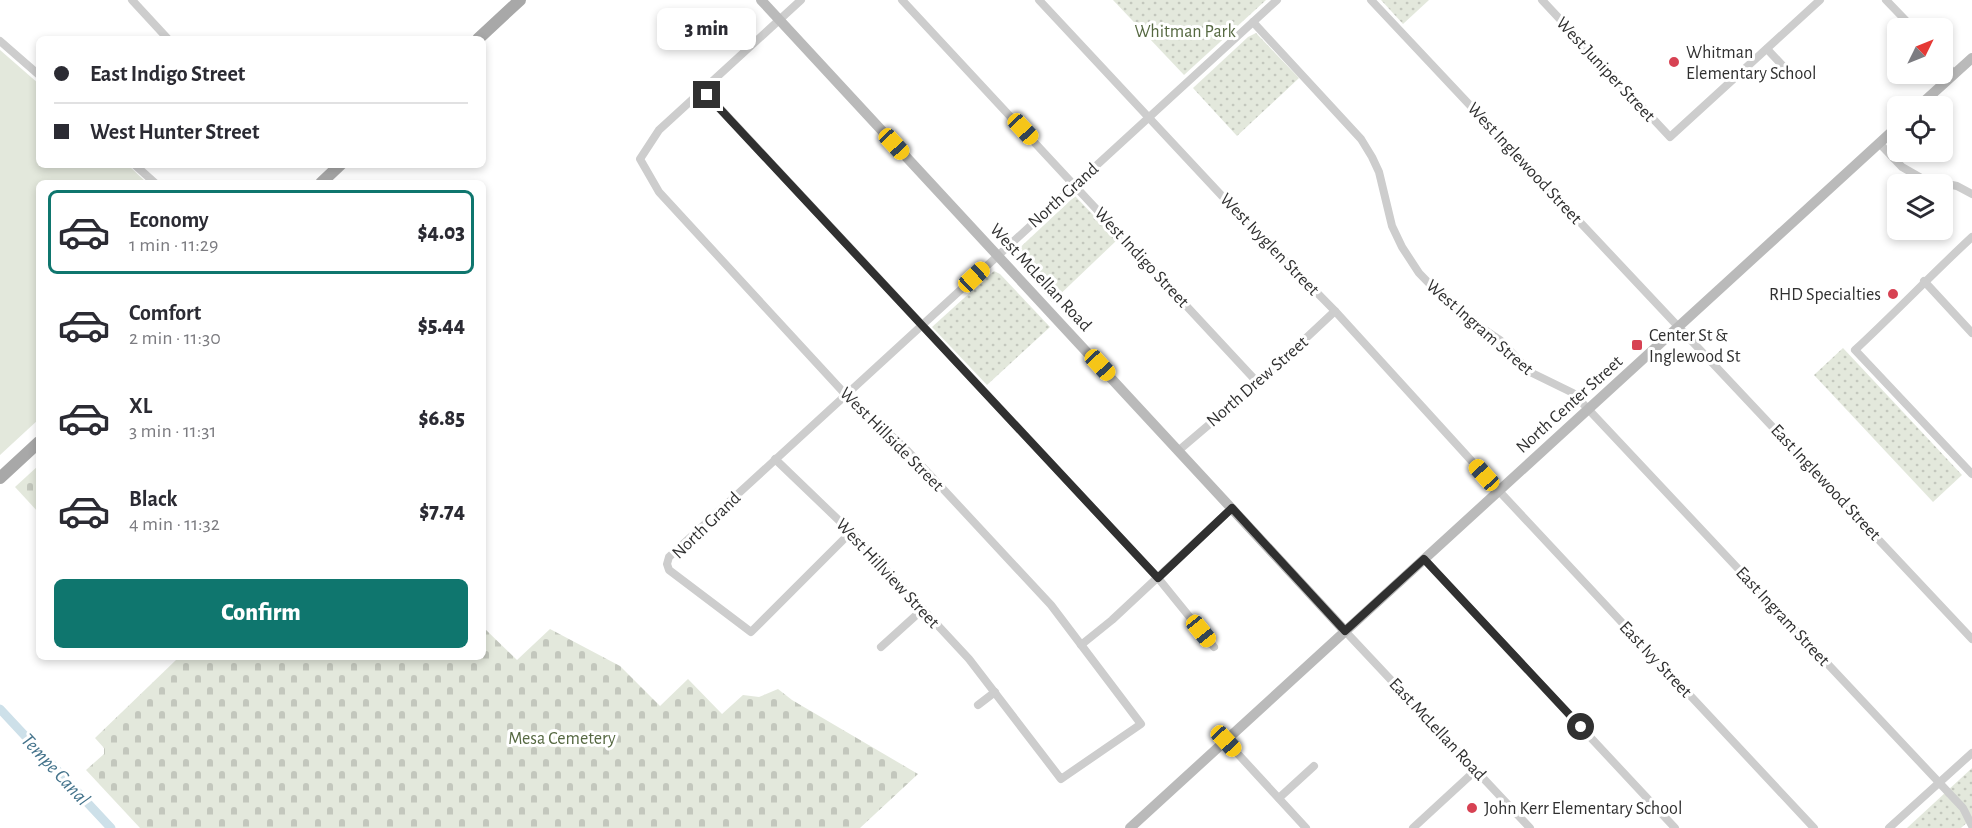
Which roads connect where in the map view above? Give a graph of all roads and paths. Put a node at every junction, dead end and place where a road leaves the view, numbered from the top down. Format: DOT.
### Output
graph roads {
  1 [pos="132,0"];
  2 [pos="520,0"];
  3 [pos="761,0"];
  4 [pos="801,0"];
  5 [pos="902,0"];
  6 [pos="1039,0"];
  7 [pos="1276,0"];
  8 [pos="1371,0"];
  9 [pos="1542,0"];
  10 [pos="1820,0"];
  11 [pos="1886,0"];
  12 [pos="1903,18"];
  13 [pos="779,20"];
  14 [pos="1252,22"];
  15 [pos="165,36"];
  16 [pos="481,36"];
  17 [pos="0,41"];
  18 [pos="1767,49"];
  19 [pos="1972,58"];
  20 [pos="1783,66"];
  21 [pos="36,72"];
  22 [pos="1955,74"];
  23 [pos="703,90"];
  24 [pos="1930,96"];
  25 [pos="1148,117"];
  26 [pos="1887,136"];
  27 [pos="1879,143"];
  28 [pos="138,168"];
  29 [pos="337,168"];
  30 [pos="152,180"];
  31 [pos="324,180"];
  32 [pos="1074,185"];
  33 [pos="1972,194"];
  34 [pos="1972,237"];
  35 [pos="998,255"];
  36 [pos="1924,281"];
  37 [pos="1335,311"];
  38 [pos="921,326"];
  39 [pos="1679,326"];
  40 [pos="1972,333"];
  41 [pos="1258,383"];
  42 [pos="846,395"];
  43 [pos="1588,409"];
  44 [pos="36,445"];
  45 [pos="1178,451"];
  46 [pos="775,459"];
  47 [pos="1972,474"];
  48 [pos="0,478"];
  49 [pos="1499,491"];
  50 [pos="1232,508"];
  51 [pos="851,532"];
  52 [pos="1424,559"];
  53 [pos="1158,578"];
  54 [pos="923,609"];
  55 [pos="1345,631"];
  56 [pos="1972,639"];
  57 [pos="1081,645"];
  58 [pos="881,646"];
  59 [pos="1214,647"];
  60 [pos="995,692"];
  61 [pos="978,705"];
  62 [pos="1226,741"];
  63 [pos="1972,753"];
  64 [pos="1314,766"];
  65 [pos="1476,770"];
  66 [pos="1061,779"];
  67 [pos="1939,783"];
  68 [pos="1279,798"];
  69 [pos="1972,826"];
  70 [pos="1130,828"];
  71 [pos="1306,828"];
  72 [pos="1413,828"];
  73 [pos="1530,828"];
  74 [pos="1675,828"];
  75 [pos="1814,828"];
  76 [pos="1889,828"];
  1 -- 15 [label="street"];
  2 -- 16 [label="main road"];
  3 -- 13 [label="street, West McLellan Road"];
  4 -- 13 [label="street"];
  5 -- 32 [label="street, West Indigo Street"];
  6 -- 25 [label="street, West Ivyglen Street"];
  7 -- 14 [label="street, North Grand"];
  8 -- 39 [label="street, West Inglewood Street"];
  9 -- 18 [label="street, West Juniper Street"];
  10 -- 18 [label="street"];
  11 -- 12 [label="street"];
  13 -- 23 [label="street"];
  13 -- 35 [label="street, West McLellan Road"];
  14 -- 25 [label="street, North Grand"];
  14 -- 43 [label="street, West Ingram Street"];
  17 -- 21 [label="street"];
  18 -- 20 [label="street"];
  19 -- 22 [label="street"];
  22 -- 24 [label="street"];
  23 -- 38 [label="street"];
  23 -- 42 [label="street, West Hillside Street"];
  25 -- 32 [label="street, North Grand"];
  25 -- 37 [label="street, West Ivyglen Street"];
  26 -- 27 [label="street, North Center Street"];
  27 -- 33 [label="street"];
  27 -- 39 [label="street, North Center Street"];
  28 -- 30 [label="street"];
  29 -- 31 [label="main road"];
  32 -- 35 [label="street, North Grand"];
  32 -- 41 [label="street, West Indigo Street"];
  34 -- 36 [label="street"];
  35 -- 38 [label="street, North Grand"];
  35 -- 45 [label="street, West McLellan Road"];
  36 -- 40 [label="street"];
  36 -- 47 [label="street"];
  37 -- 41 [label="street, North Drew Street"];
  37 -- 49 [label="street, West Ivyglen Street"];
  38 -- 42 [label="street, North Grand"];
  38 -- 53 [label="street"];
  39 -- 43 [label="street, North Center Street"];
  39 -- 56 [label="street, East Inglewood Street"];
  41 -- 45 [label="street, North Drew Street"];
  42 -- 46 [label="street, North Grand"];
  42 -- 57 [label="street, West Hillside Street"];
  43 -- 49 [label="street, North Center Street"];
  43 -- 67 [label="street, East Ingram Street"];
  44 -- 48 [label="main road"];
  45 -- 50 [label="street, West McLellan Road"];
  46 -- 51 [label="street, West Hillview Street"];
  46 -- 51 [label="street, North Grand"];
  49 -- 52 [label="street, North Center Street"];
  49 -- 75 [label="street, East Ivy Street"];
  50 -- 53 [label="street"];
  50 -- 55 [label="street, West McLellan Road"];
  51 -- 54 [label="street, West Hillview Street"];
  52 -- 55 [label="street, North Center Street"];
  52 -- 74 [label="street"];
  53 -- 57 [label="street"];
  53 -- 59 [label="street"];
  54 -- 58 [label="street"];
  54 -- 60 [label="street, West Hillview Street"];
  55 -- 62 [label="street, North Center Street"];
  55 -- 65 [label="street, East McLellan Road"];
  57 -- 66 [label="street, West Hillside Street"];
  60 -- 61 [label="street"];
  60 -- 66 [label="street, West Hillview Street"];
  62 -- 68 [label="street"];
  62 -- 70 [label="street, North Center Street"];
  63 -- 67 [label="street"];
  64 -- 68 [label="street"];
  65 -- 72 [label="street"];
  65 -- 73 [label="street, East McLellan Road"];
  67 -- 69 [label="street, East Ingram Street"];
  67 -- 76 [label="street"];
  68 -- 71 [label="street"];
}
